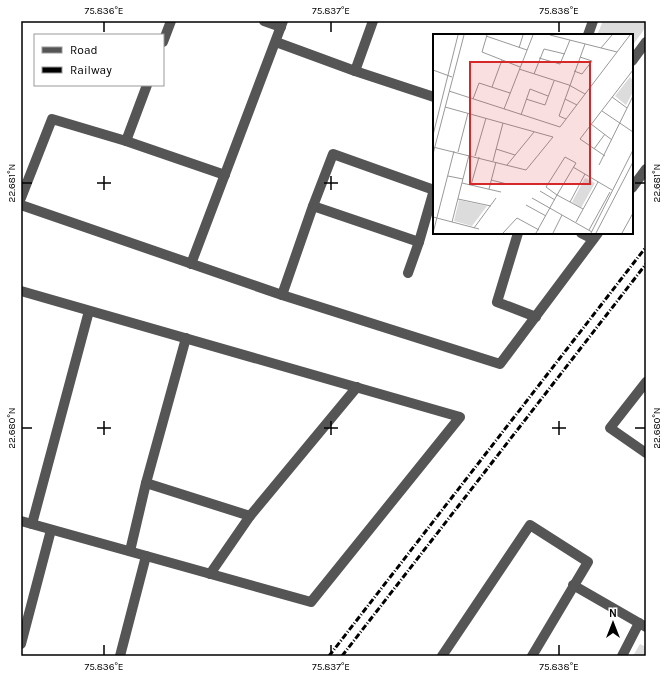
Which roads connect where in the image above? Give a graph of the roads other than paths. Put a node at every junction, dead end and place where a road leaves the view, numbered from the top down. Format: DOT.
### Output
graph roads {
  1 [pos="171,21"];
  2 [pos="264,21"];
  3 [pos="373,21"];
  4 [pos="593,21"];
  5 [pos="282,24"];
  6 [pos="588,34"];
  7 [pos="164,39"];
  8 [pos="276,42"];
  9 [pos="646,42"];
  10 [pos="633,60"];
  11 [pos="355,71"];
  12 [pos="147,86"];
  13 [pos="433,97"];
  14 [pos="126,141"];
  15 [pos="646,170"];
  16 [pos="225,175"];
  17 [pos="636,176"];
  18 [pos="433,190"];
  19 [pos="433,193"];
  20 [pos="21,198"];
  21 [pos="21,206"];
  22 [pos="313,206"];
  23 [pos="518,234"];
  24 [pos="586,234"];
  25 [pos="596,236"];
  26 [pos="419,242"];
  27 [pos="191,264"];
  28 [pos="408,273"];
  29 [pos="21,291"];
  30 [pos="282,295"];
  31 [pos="89,310"];
  32 [pos="536,317"];
  33 [pos="186,338"];
  34 [pos="646,382"];
  35 [pos="356,387"];
  36 [pos="646,453"];
  37 [pos="146,483"];
  38 [pos="250,516"];
  39 [pos="21,521"];
  40 [pos="32,524"];
  41 [pos="51,530"];
  42 [pos="130,551"];
  43 [pos="146,556"];
  44 [pos="210,574"];
  45 [pos="574,585"];
  46 [pos="643,625"];
  47 [pos="21,644"];
  48 [pos="121,656"];
  49 [pos="442,656"];
  50 [pos="532,656"];
  51 [pos="622,656"];
  1 -- 7 [label="street"];
  2 -- 5 [label="street"];
  3 -- 11 [label="street"];
  4 -- 6 [label="street"];
  5 -- 8 [label="street"];
  8 -- 11 [label="street"];
  8 -- 16 [label="street"];
  9 -- 10 [label="street"];
  11 -- 13 [label="street"];
  12 -- 14 [label="street"];
  14 -- 16 [label="street"];
  14 -- 20 [label="street"];
  15 -- 17 [label="street"];
  16 -- 27 [label="street"];
  18 -- 22 [label="street"];
  19 -- 26 [label="street"];
  21 -- 27 [label="street"];
  22 -- 26 [label="street"];
  22 -- 30 [label="street"];
  23 -- 32 [label="street"];
  24 -- 25 [label="street"];
  25 -- 32 [label="street"];
  26 -- 28 [label="street"];
  27 -- 30 [label="street"];
  29 -- 31 [label="street"];
  30 -- 32 [label="street"];
  31 -- 33 [label="street"];
  31 -- 40 [label="street"];
  33 -- 35 [label="street"];
  33 -- 37 [label="street"];
  34 -- 36 [label="street"];
  35 -- 38 [label="street"];
  35 -- 44 [label="street"];
  37 -- 38 [label="street"];
  37 -- 42 [label="street"];
  38 -- 44 [label="street"];
  39 -- 40 [label="street"];
  40 -- 41 [label="street"];
  41 -- 42 [label="street"];
  41 -- 47 [label="street"];
  42 -- 43 [label="street"];
  43 -- 44 [label="street"];
  43 -- 48 [label="street"];
  45 -- 46 [label="street"];
  45 -- 49 [label="street"];
  45 -- 50 [label="street"];
  46 -- 51 [label="street"];
}
